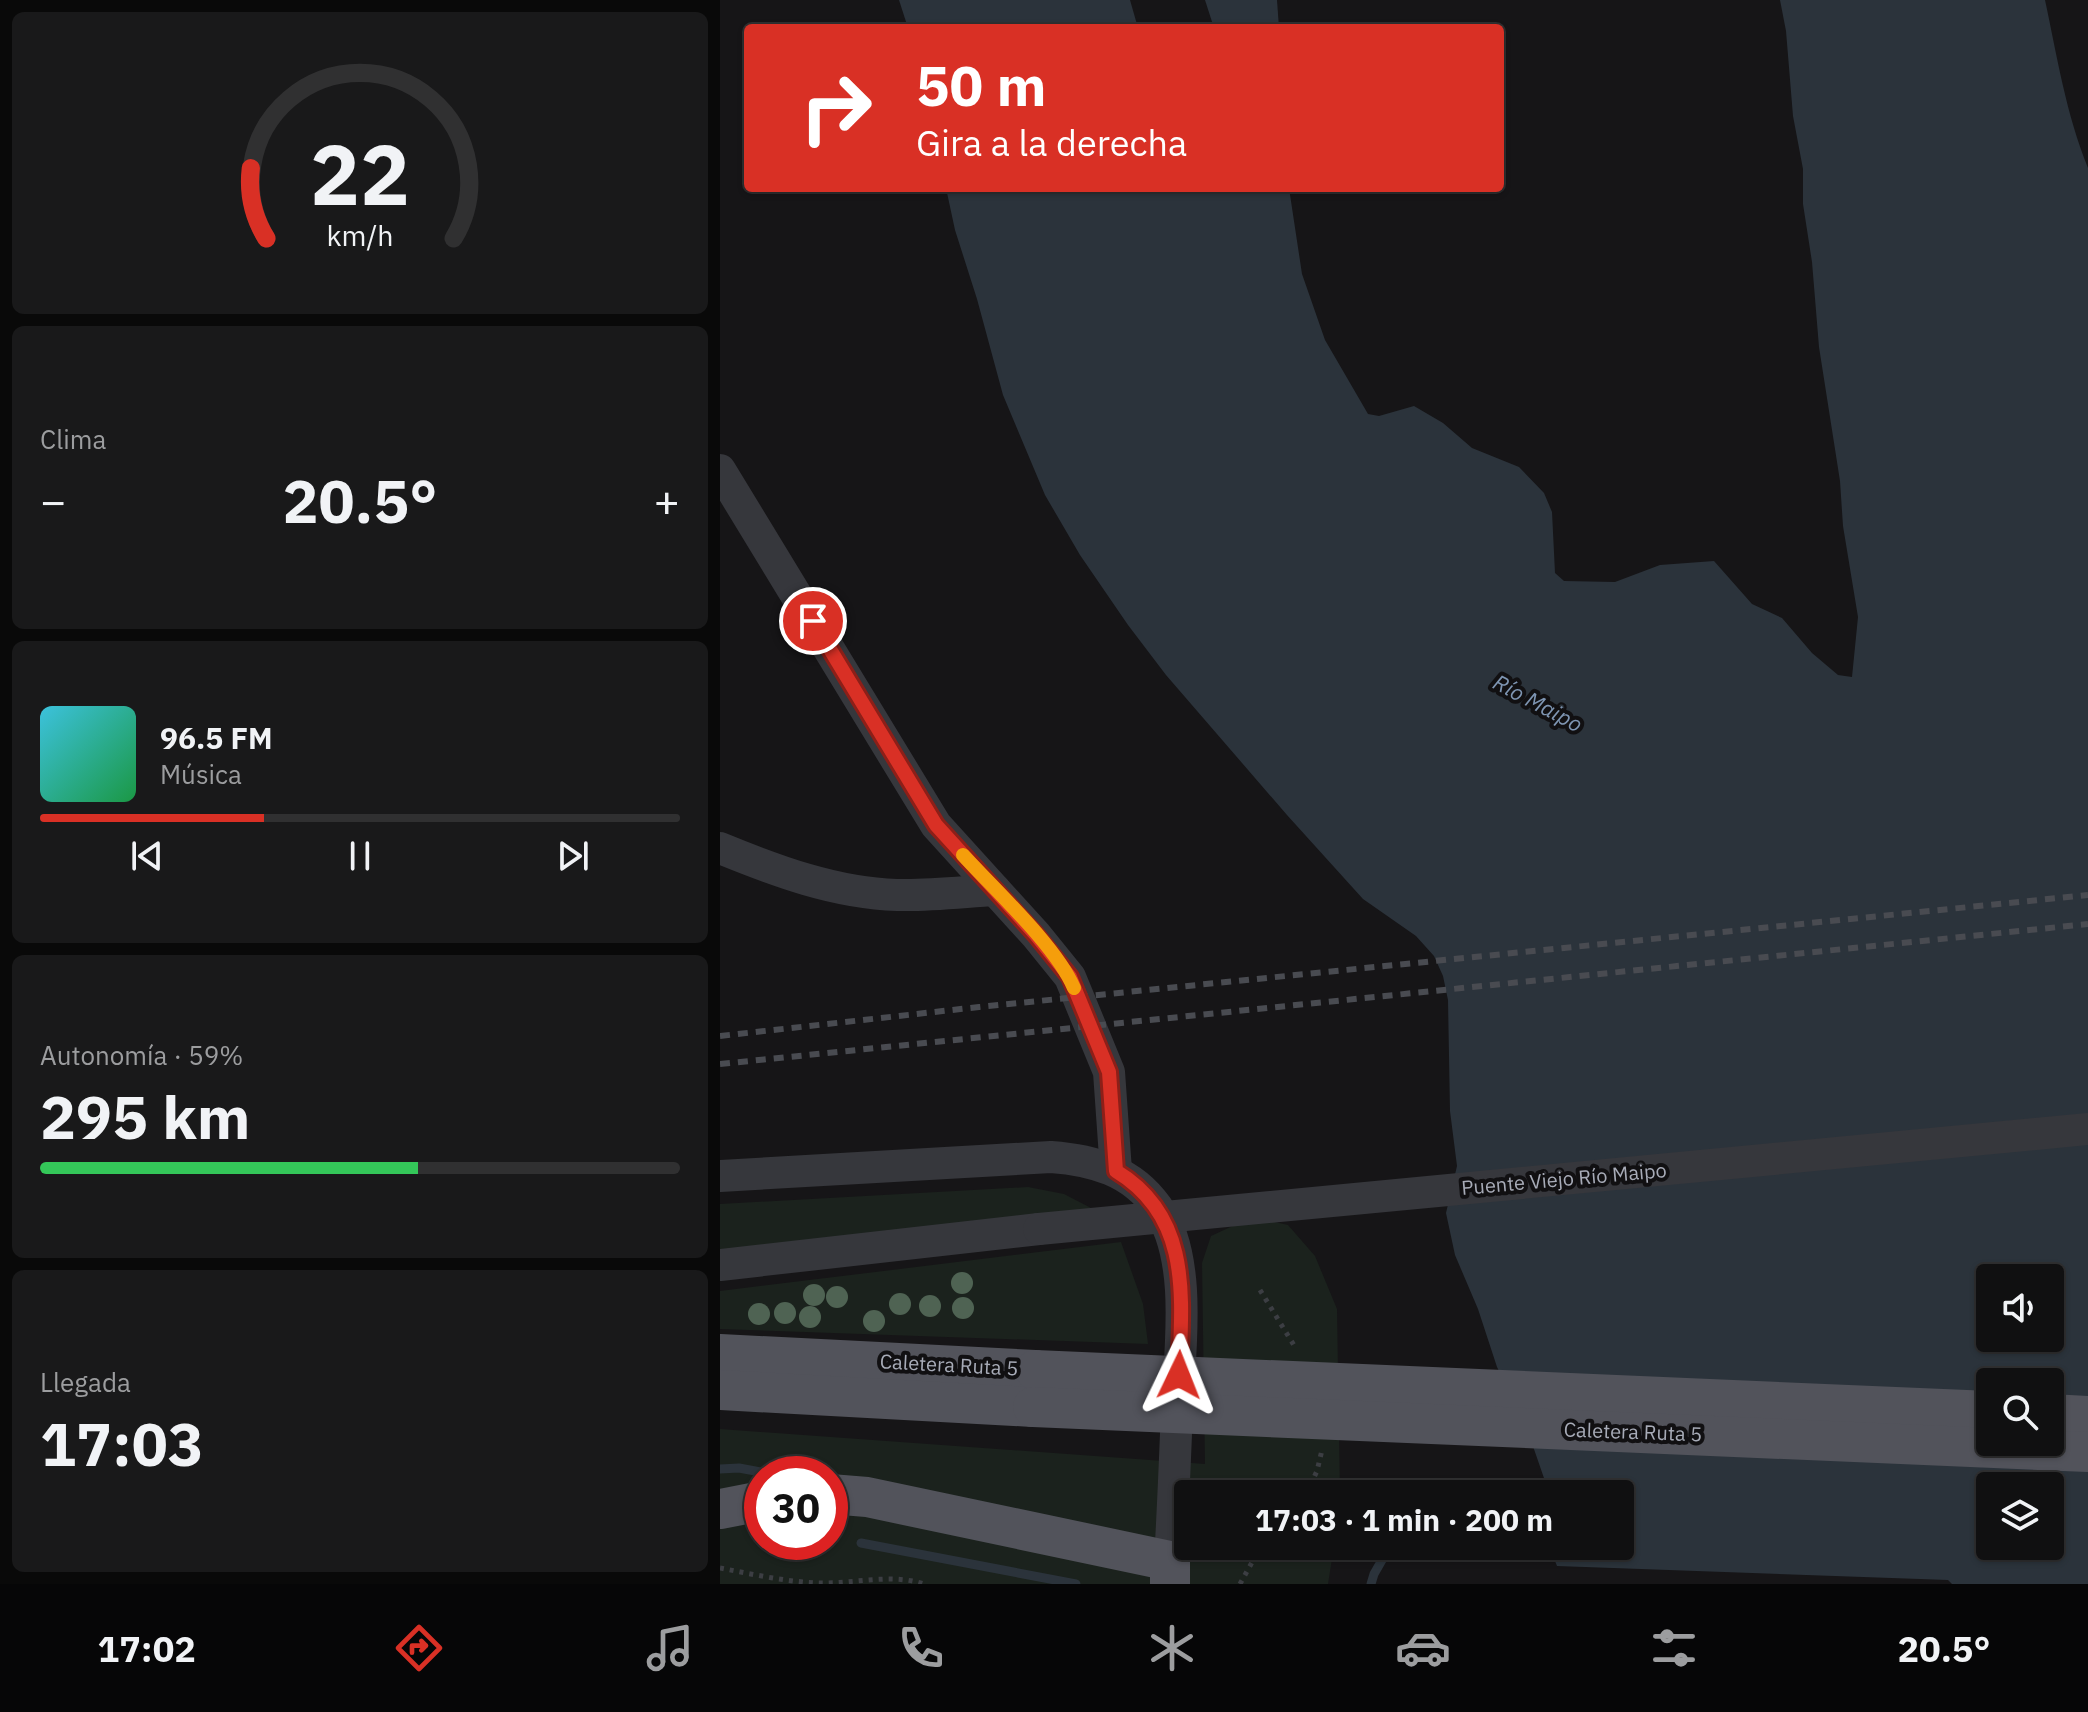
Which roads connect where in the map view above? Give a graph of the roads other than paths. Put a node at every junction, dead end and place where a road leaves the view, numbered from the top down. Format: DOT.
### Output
graph roads {
  1 [pos="720,470"];
  2 [pos="720,848"];
  3 [pos="995,890"];
  4 [pos="2088,1129"];
  5 [pos="1116,1171"];
  6 [pos="720,1176"];
  7 [pos="720,1265"];
  8 [pos="720,1354"];
  9 [pos="1034,1388"];
  10 [pos="720,1390"];
  11 [pos="1976,1411"];
  12 [pos="2064,1415"];
  13 [pos="2088,1416"];
  14 [pos="2088,1452"];
  15 [pos="848,1495"];
  16 [pos="744,1504"];
  17 [pos="720,1509"];
  18 [pos="1170,1572"];
  1 -- 3 [label="street"];
  2 -- 3 [label="street"];
  3 -- 5 [label="street"];
  4 -- 7 [label="street, Puente Viejo Río Maipo, bridge"];
  5 -- 6 [label="street"];
  5 -- 18 [label="street"];
  8 -- 9 [label="main road, Caletera Ruta 5"];
  9 -- 10 [label="main road, Caletera Ruta 5"];
  9 -- 11 [label="main road, Caletera Ruta 5, bridge"];
  9 -- 14 [label="main road, Caletera Ruta 5, bridge"];
  12 -- 13 [label="main road"];
  15 -- 18 [label="main road"];
  16 -- 17 [label="main road"];
}
